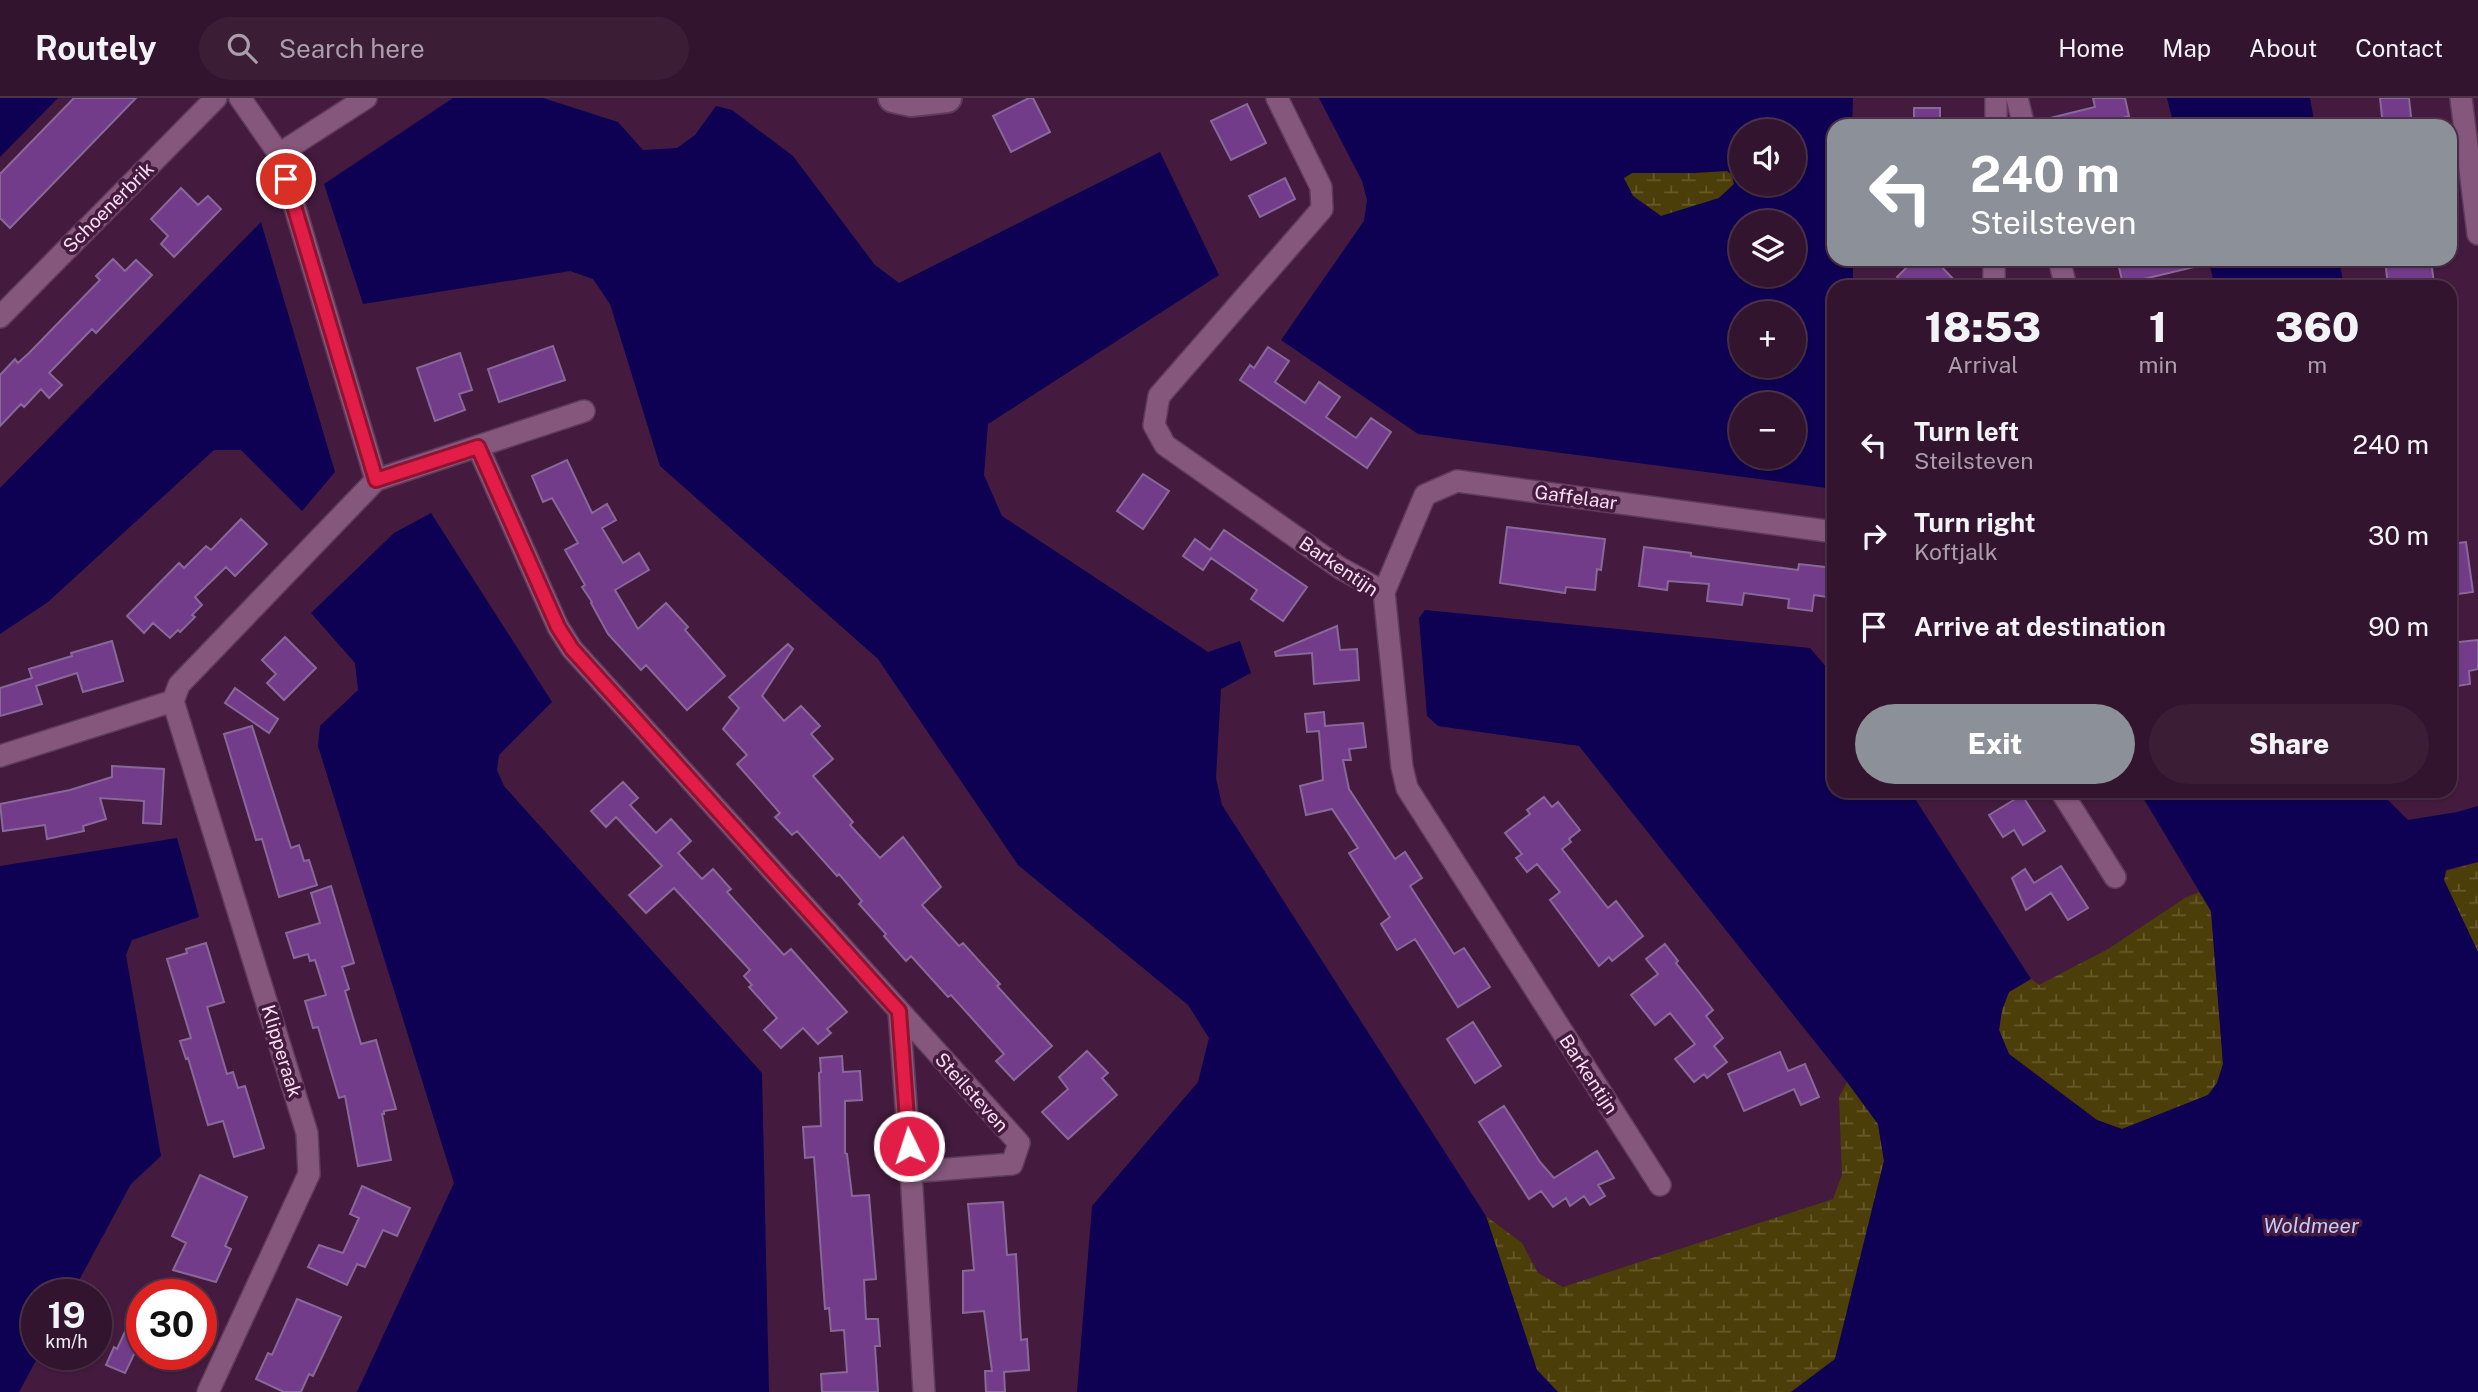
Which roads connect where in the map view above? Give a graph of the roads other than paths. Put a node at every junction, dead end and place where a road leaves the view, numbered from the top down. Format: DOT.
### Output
graph roads {
  1 [pos="216,98"];
  2 [pos="240,98"];
  3 [pos="366,98"];
  4 [pos="893,98"];
  5 [pos="945,98"];
  6 [pos="1277,98"];
  7 [pos="1996,98"];
  8 [pos="2017,98"];
  9 [pos="2461,98"];
  10 [pos="1996,119"];
  11 [pos="2022,119"];
  12 [pos="279,154"];
  13 [pos="2478,234"];
  14 [pos="0,317"];
  15 [pos="584,411"];
  16 [pos="478,447"];
  17 [pos="376,480"];
  18 [pos="1827,531"];
  19 [pos="1384,592"];
  20 [pos="173,701"];
  21 [pos="0,756"];
  22 [pos="2065,798"];
  23 [pos="2115,877"];
  24 [pos="899,1011"];
  25 [pos="911,1172"];
  26 [pos="1660,1185"];
  27 [pos="208,1392"];
  28 [pos="924,1392"];
  1 -- 14 [label="street, Schoenerbrik"];
  2 -- 12 [label="street"];
  3 -- 12 [label="street"];
  4 -- 5 [label="street"];
  6 -- 19 [label="street, Barkentijn"];
  7 -- 10 [label="street"];
  8 -- 11 [label="street"];
  9 -- 13 [label="street"];
  12 -- 17 [label="street"];
  15 -- 16 [label="street"];
  16 -- 17 [label="street"];
  16 -- 24 [label="street, Steilsteven"];
  17 -- 20 [label="street"];
  18 -- 19 [label="street, Gaffelaar"];
  19 -- 26 [label="street, Barkentijn"];
  20 -- 21 [label="street"];
  20 -- 27 [label="street, Klipperaak"];
  22 -- 23 [label="street"];
  24 -- 25 [label="street, Steilsteven"];
  24 -- 25 [label="street, Steilsteven"];
  25 -- 28 [label="street, Steilsteven"];
}
